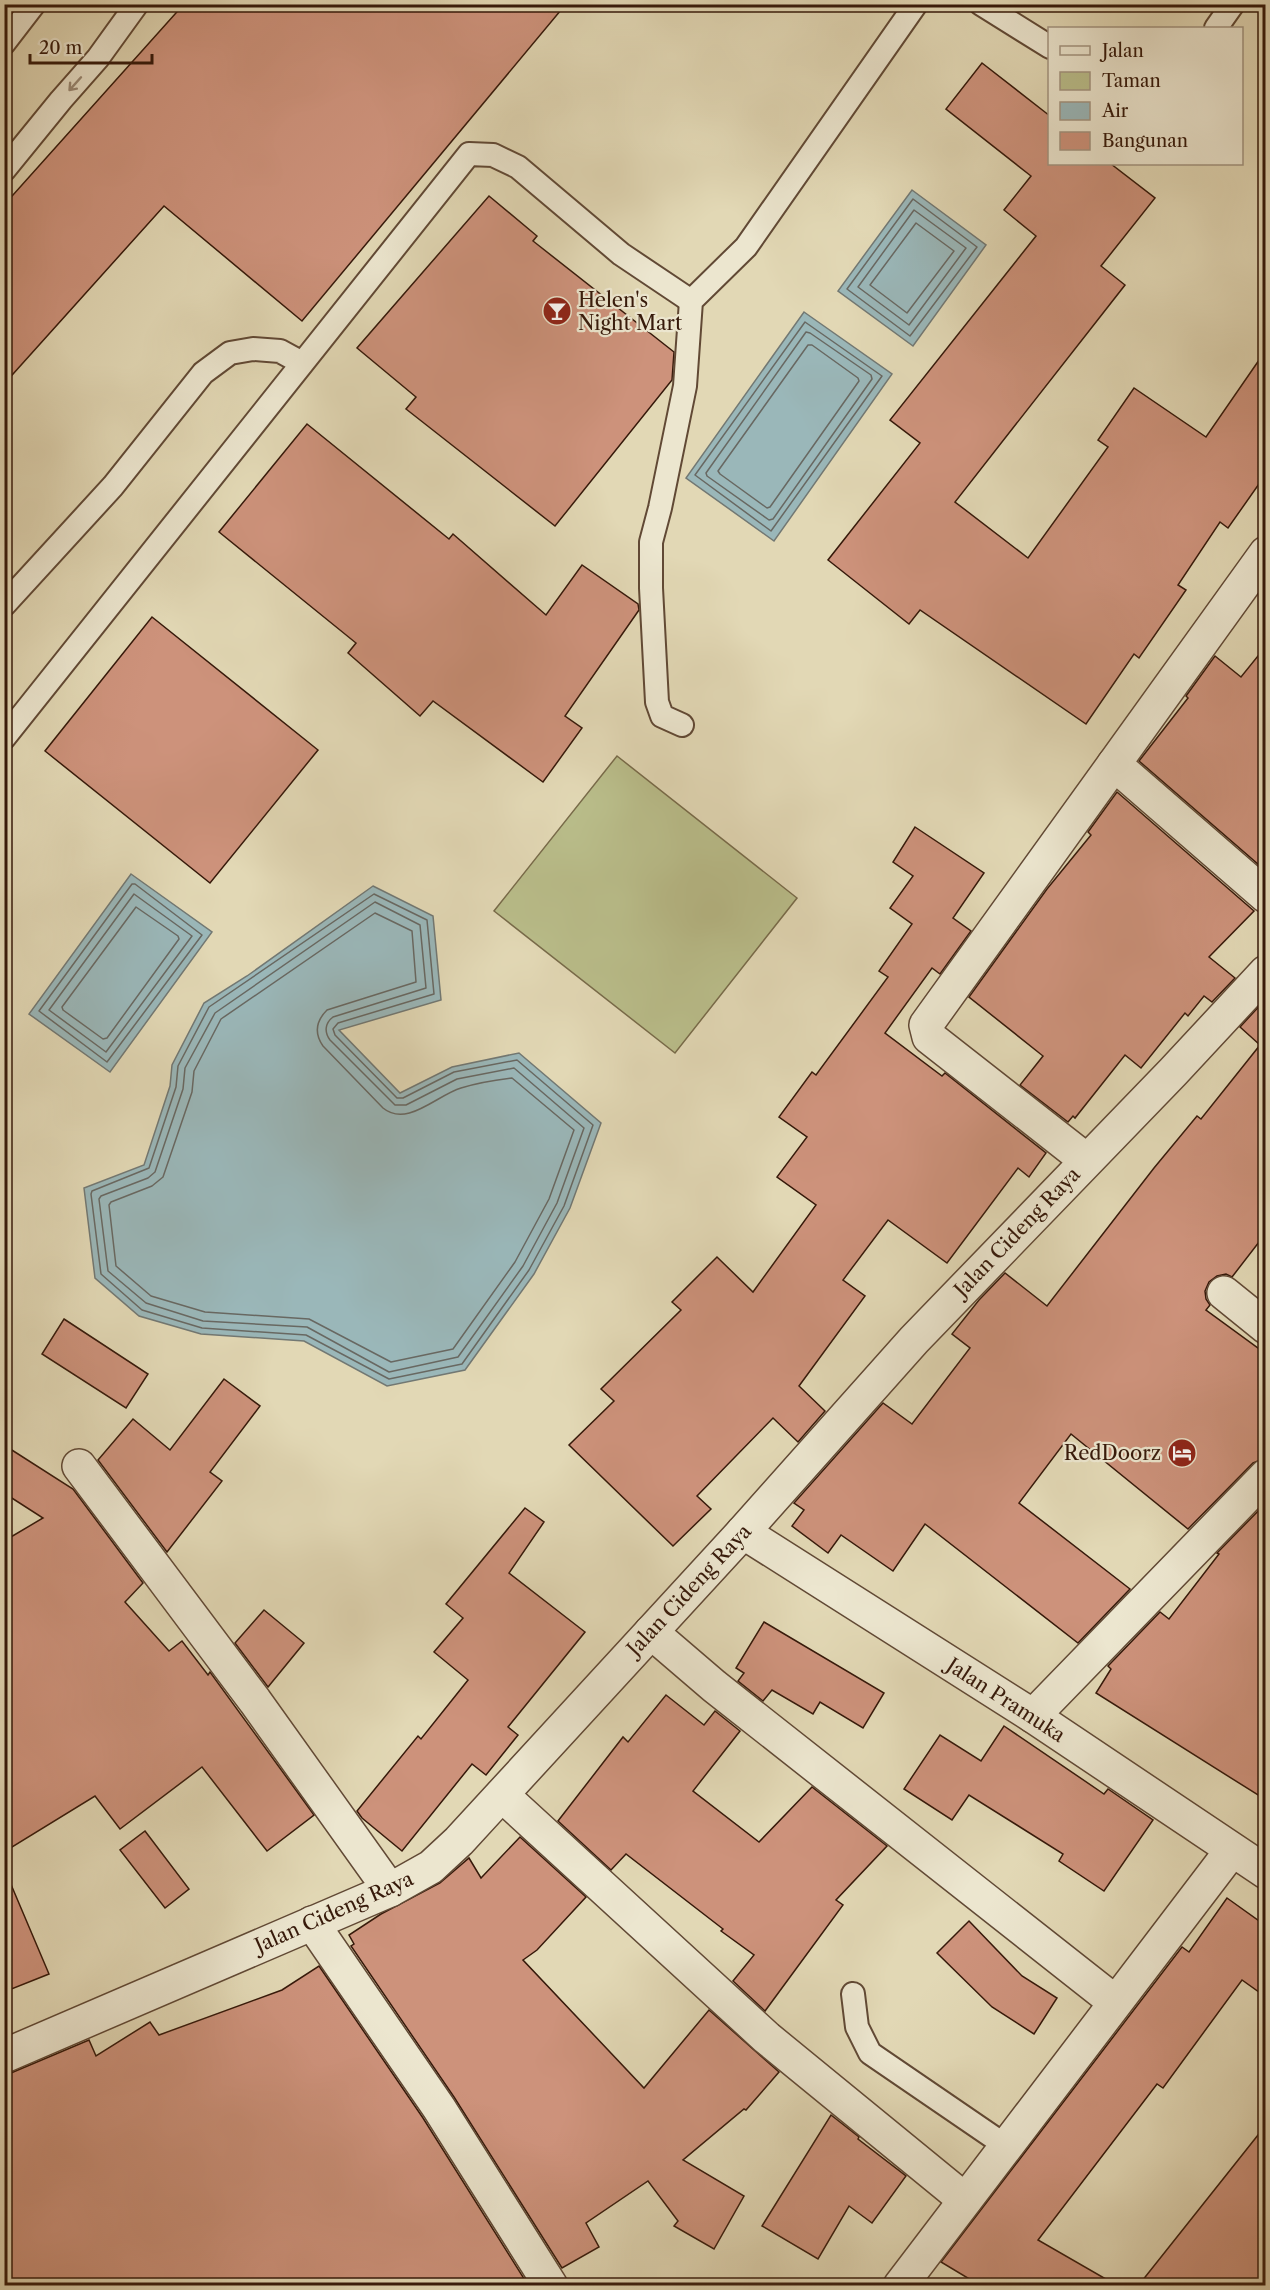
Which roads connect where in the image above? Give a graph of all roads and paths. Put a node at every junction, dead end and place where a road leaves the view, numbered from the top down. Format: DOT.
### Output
graph roads {
  1 [pos="34,4"];
  2 [pos="137,4"];
  3 [pos="916,4"];
  4 [pos="981,4"];
  5 [pos="1233,4"];
  6 [pos="1217,27"];
  7 [pos="4,43"];
  8 [pos="1048,46"];
  9 [pos="4,170"];
  10 [pos="691,301"];
  11 [pos="302,363"];
  12 [pos="1266,553"];
  13 [pos="4,605"];
  14 [pos="682,725"];
  15 [pos="4,738"];
  16 [pos="1114,764"];
  17 [pos="1266,896"];
  18 [pos="1266,972"];
  19 [pos="1086,1160"];
  20 [pos="1224,1293"];
  21 [pos="1266,1327"];
  22 [pos="79,1466"];
  23 [pos="1266,1476"];
  24 [pos="743,1532"];
  25 [pos="651,1632"];
  26 [pos="1033,1716"];
  27 [pos="501,1795"];
  28 [pos="1232,1850"];
  29 [pos="1266,1872"];
  30 [pos="390,1890"];
  31 [pos="312,1923"];
  32 [pos="853,1994"];
  33 [pos="1115,2002"];
  34 [pos="4,2056"];
  35 [pos="1006,2146"];
  36 [pos="965,2200"];
  37 [pos="909,2282"];
  38 [pos="551,2286"];
  1 -- 7 [label="lane"];
  2 -- 9 [label="lane, one-way"];
  3 -- 10 [label="lane"];
  4 -- 8 [label="lane"];
  5 -- 6 [label="lane"];
  10 -- 11 [label="lane"];
  10 -- 14 [label="lane"];
  11 -- 13 [label="lane"];
  11 -- 15 [label="lane"];
  12 -- 16 [label="street"];
  16 -- 17 [label="street"];
  16 -- 19 [label="street"];
  18 -- 19 [label="street, Jalan Cideng Raya"];
  19 -- 24 [label="street, Jalan Cideng Raya"];
  20 -- 21 [label="street"];
  22 -- 30 [label="street"];
  23 -- 26 [label="street"];
  24 -- 25 [label="street, Jalan Cideng Raya"];
  24 -- 26 [label="street, Jalan Pramuka"];
  25 -- 27 [label="street, Jalan Cideng Raya"];
  25 -- 33 [label="street"];
  26 -- 28 [label="street, Jalan Pramuka"];
  27 -- 30 [label="street, Jalan Cideng Raya"];
  27 -- 36 [label="street"];
  28 -- 29 [label="street, Jalan Pramuka"];
  28 -- 33 [label="street"];
  30 -- 31 [label="street, Jalan Cideng Raya"];
  31 -- 34 [label="street, Jalan Cideng Raya"];
  31 -- 38 [label="street"];
  32 -- 35 [label="lane"];
  33 -- 35 [label="street"];
  35 -- 36 [label="street"];
  36 -- 37 [label="street"];
}
